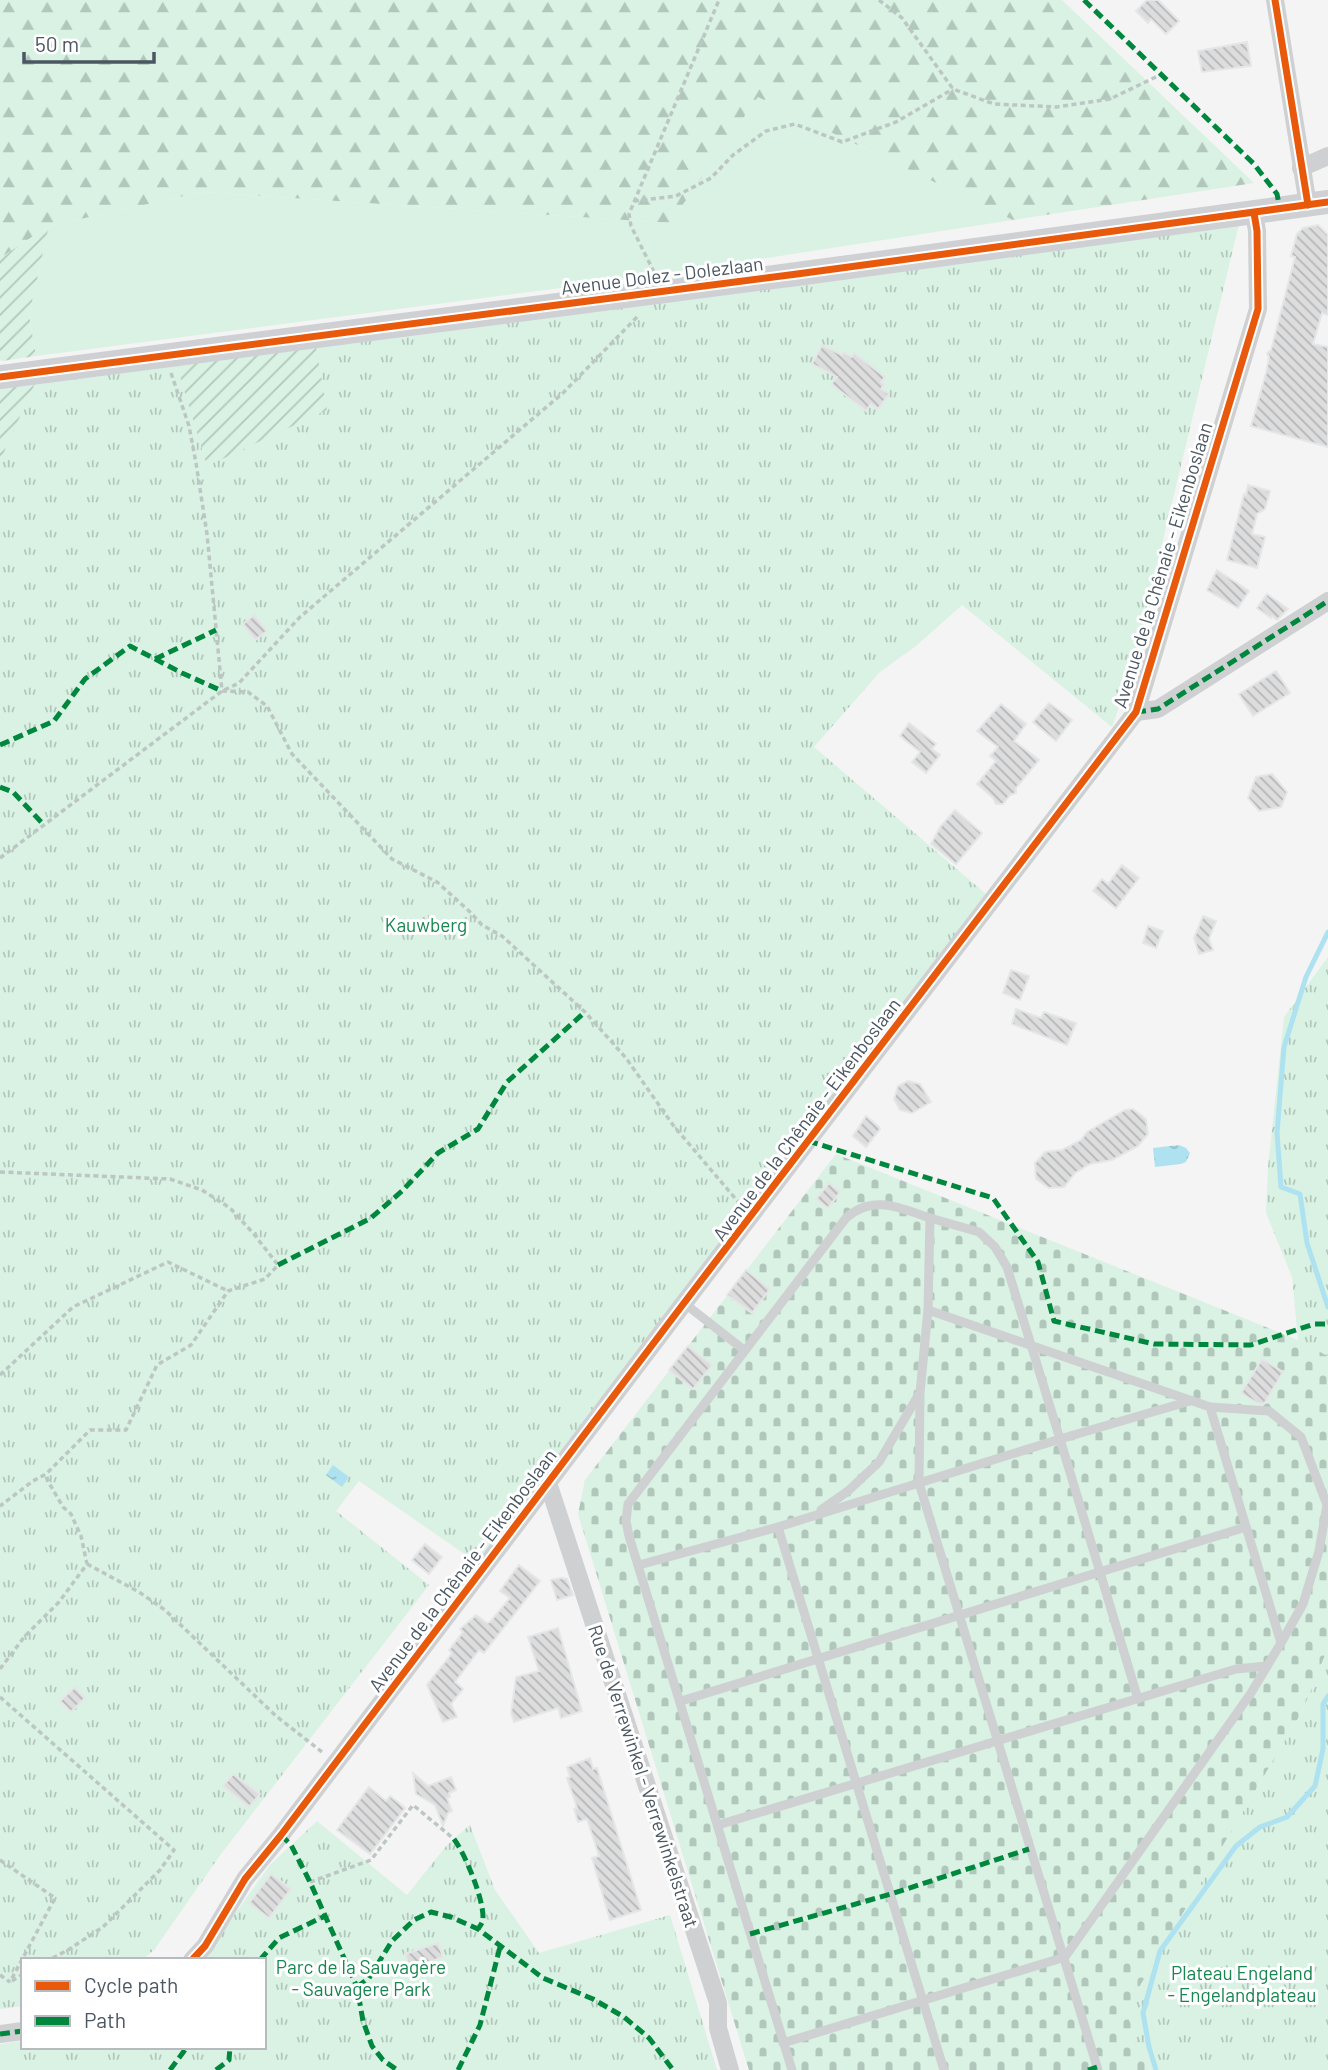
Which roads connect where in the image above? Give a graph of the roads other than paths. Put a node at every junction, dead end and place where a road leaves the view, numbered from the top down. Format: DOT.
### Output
graph roads {
  1 [pos="1275,0"];
  2 [pos="1328,156"];
  3 [pos="1301,168"];
  4 [pos="1318,204"];
  5 [pos="1254,213"];
  6 [pos="0,377"];
  7 [pos="1328,601"];
  8 [pos="1136,712"];
  9 [pos="930,1218"];
  10 [pos="684,1303"];
  11 [pos="928,1310"];
  12 [pos="1031,1345"];
  13 [pos="744,1350"];
  14 [pos="920,1393"];
  15 [pos="1190,1401"];
  16 [pos="1210,1407"];
  17 [pos="1060,1439"];
  18 [pos="548,1483"];
  19 [pos="919,1483"];
  20 [pos="812,1516"];
  21 [pos="778,1527"];
  22 [pos="1246,1527"];
  23 [pos="639,1565"];
  24 [pos="1100,1572"];
  25 [pos="959,1617"];
  26 [pos="1281,1643"];
  27 [pos="819,1658"];
  28 [pos="1267,1666"];
  29 [pos="1138,1699"];
  30 [pos="681,1702"];
  31 [pos="997,1742"];
  32 [pos="857,1784"];
  33 [pos="718,1825"];
  34 [pos="1065,1957"];
  35 [pos="194,1958"];
  36 [pos="923,2001"];
  37 [pos="21,2031"];
  38 [pos="0,2034"];
  39 [pos="783,2043"];
  40 [pos="730,2070"];
  41 [pos="792,2070"];
  42 [pos="944,2070"];
  43 [pos="1098,2070"];
  1 -- 3 [label="street"];
  2 -- 3 [label="street"];
  3 -- 4 [label="street"];
  4 -- 5 [label="street, Avenue Dolez - Dolezlaan"];
  5 -- 6 [label="street, Avenue Dolez - Dolezlaan"];
  5 -- 8 [label="street, Avenue de la Chênaie - Eikenboslaan"];
  7 -- 8 [label="street"];
  8 -- 10 [label="street, Avenue de la Chênaie - Eikenboslaan"];
  9 -- 11 [label="lane"];
  9 -- 12 [label="lane"];
  9 -- 13 [label="lane"];
  10 -- 13 [label="lane"];
  10 -- 18 [label="street, Avenue de la Chênaie - Eikenboslaan"];
  11 -- 12 [label="lane"];
  11 -- 14 [label="lane"];
  12 -- 15 [label="lane"];
  12 -- 17 [label="lane"];
  13 -- 23 [label="lane"];
  14 -- 19 [label="lane"];
  14 -- 20 [label="lane"];
  15 -- 16 [label="lane"];
  15 -- 17 [label="lane"];
  16 -- 22 [label="lane"];
  16 -- 26 [label="lane"];
  17 -- 19 [label="lane"];
  17 -- 24 [label="lane"];
  18 -- 35 [label="street, Avenue de la Chênaie - Eikenboslaan"];
  18 -- 40 [label="street, Rue de Verrewinkel - Verrewinkelstraat"];
  19 -- 20 [label="lane"];
  19 -- 25 [label="lane"];
  20 -- 21 [label="lane"];
  21 -- 23 [label="lane"];
  21 -- 27 [label="lane"];
  22 -- 24 [label="lane"];
  22 -- 26 [label="lane"];
  23 -- 30 [label="lane"];
  24 -- 25 [label="lane"];
  24 -- 29 [label="lane"];
  25 -- 27 [label="lane"];
  25 -- 31 [label="lane"];
  26 -- 28 [label="lane"];
  27 -- 30 [label="lane"];
  27 -- 32 [label="lane"];
  28 -- 29 [label="lane"];
  28 -- 34 [label="lane"];
  29 -- 31 [label="lane"];
  30 -- 33 [label="lane"];
  31 -- 32 [label="lane"];
  31 -- 34 [label="lane"];
  32 -- 33 [label="lane"];
  32 -- 36 [label="lane"];
  33 -- 39 [label="lane"];
  34 -- 36 [label="lane"];
  34 -- 43 [label="lane"];
  36 -- 39 [label="lane"];
  36 -- 42 [label="lane"];
  37 -- 38 [label="street"];
  39 -- 41 [label="lane"];
}
